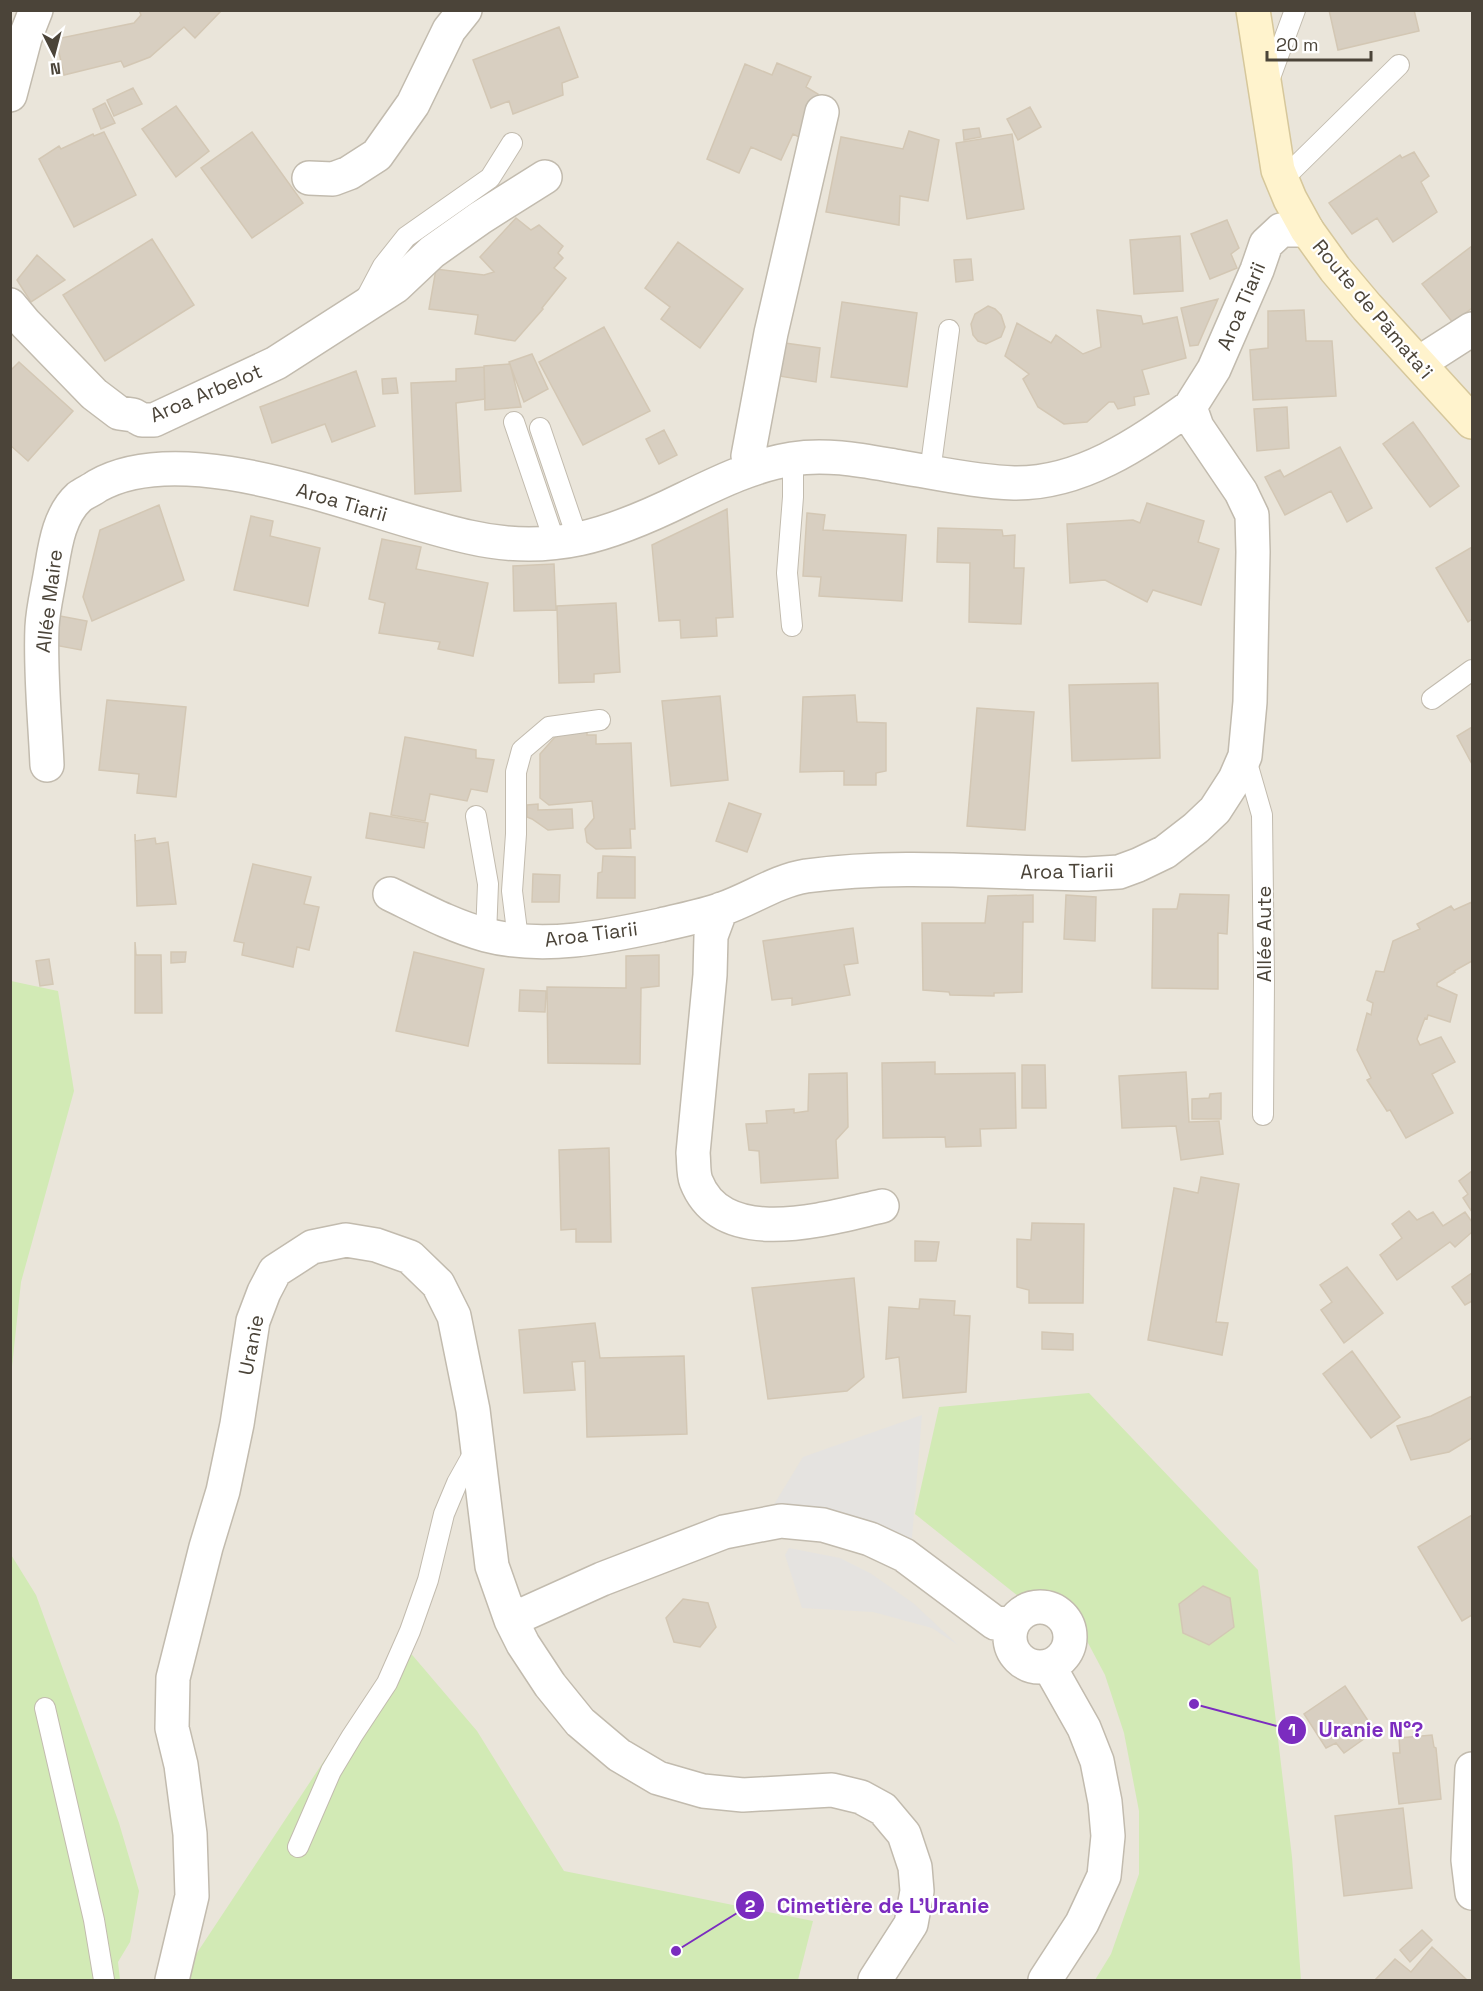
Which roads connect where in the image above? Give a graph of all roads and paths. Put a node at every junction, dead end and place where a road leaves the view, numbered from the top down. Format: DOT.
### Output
graph roads {
  1 [pos="36,10"];
  2 [pos="465,10"];
  3 [pos="1253,10"];
  4 [pos="1295,10"];
  5 [pos="1399,65"];
  6 [pos="1265,91"];
  7 [pos="10,95"];
  8 [pos="822,112"];
  9 [pos="512,143"];
  10 [pos="544,177"];
  11 [pos="309,178"];
  12 [pos="1282,180"];
  13 [pos="1307,230"];
  14 [pos="10,305"];
  15 [pos="360,309"];
  16 [pos="1473,329"];
  17 [pos="950,330"];
  18 [pos="1419,363"];
  19 [pos="1190,407"];
  20 [pos="514,422"];
  21 [pos="1473,422"];
  22 [pos="540,428"];
  23 [pos="793,459"];
  24 [pos="752,469"];
  25 [pos="930,472"];
  26 [pos="127,475"];
  27 [pos="567,542"];
  28 [pos="792,626"];
  29 [pos="1473,670"];
  30 [pos="1432,699"];
  31 [pos="600,720"];
  32 [pos="1245,756"];
  33 [pos="47,765"];
  34 [pos="476,816"];
  35 [pos="390,894"];
  36 [pos="721,909"];
  37 [pos="486,935"];
  38 [pos="518,939"];
  39 [pos="1263,1115"];
  40 [pos="882,1206"];
  41 [pos="478,1445"];
  42 [pos="511,1620"];
  43 [pos="1013,1624"];
  44 [pos="1049,1666"];
  45 [pos="45,1708"];
  46 [pos="1473,1769"];
  47 [pos="298,1847"];
  48 [pos="1473,1893"];
  49 [pos="167,1979"];
  50 [pos="104,1980"];
  51 [pos="875,1980"];
  52 [pos="1045,1980"];
  1 -- 7 [label="street"];
  2 -- 11 [label="street"];
  3 -- 6 [label="main road, Route de Pāmata'i"];
  4 -- 6 [label="lane"];
  5 -- 12 [label="lane"];
  6 -- 12 [label="main road, Route de Pāmata'i"];
  8 -- 24 [label="street"];
  9 -- 15 [label="lane"];
  10 -- 15 [label="street, Aroa Arbelot"];
  12 -- 13 [label="main road, Route de Pāmata'i"];
  13 -- 18 [label="main road, Route de Pāmata'i"];
  13 -- 19 [label="street, Aroa Tiarii"];
  14 -- 15 [label="street, Aroa Arbelot"];
  16 -- 18 [label="street"];
  17 -- 25 [label="lane"];
  18 -- 21 [label="main road, Route de Pāmata'i"];
  19 -- 25 [label="street, Aroa Tiarii"];
  19 -- 32 [label="street, Aroa Tiarii"];
  20 -- 27 [label="lane"];
  22 -- 27 [label="lane"];
  23 -- 24 [label="street, Aroa Tiarii"];
  23 -- 25 [label="street, Aroa Tiarii"];
  23 -- 28 [label="lane"];
  24 -- 27 [label="street, Aroa Tiarii"];
  26 -- 27 [label="street, Aroa Tiarii"];
  26 -- 33 [label="street, Allée Maire"];
  29 -- 30 [label="lane"];
  31 -- 38 [label="lane, Aroa Tiarii"];
  32 -- 36 [label="street, Aroa Tiarii"];
  32 -- 39 [label="lane, Allée Aute"];
  34 -- 37 [label="lane"];
  35 -- 37 [label="street, Aroa Tiarii"];
  36 -- 38 [label="street, Aroa Tiarii"];
  36 -- 40 [label="street"];
  37 -- 38 [label="street, Aroa Tiarii"];
  41 -- 42 [label="street, Uranie"];
  41 -- 47 [label="lane"];
  41 -- 49 [label="street, Uranie"];
  42 -- 43 [label="street"];
  42 -- 51 [label="street, Uranie"];
  43 -- 44 [label="street"];
  43 -- 44 [label="street"];
  44 -- 52 [label="street"];
  45 -- 50 [label="lane"];
  46 -- 48 [label="street"];
}
